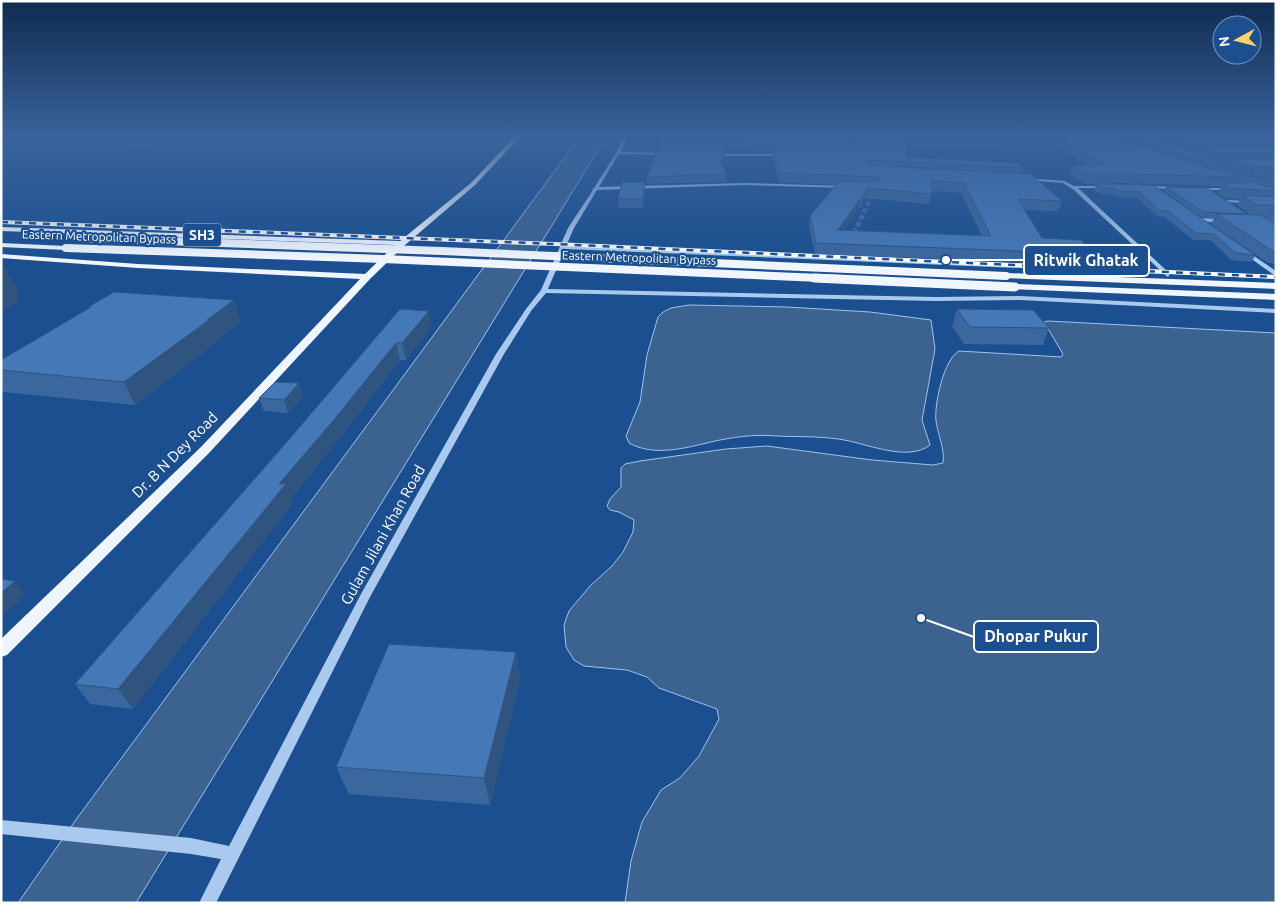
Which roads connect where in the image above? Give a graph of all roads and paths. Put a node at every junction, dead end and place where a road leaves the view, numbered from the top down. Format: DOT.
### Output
graph roads {
  1 [pos="481,176"];
  2 [pos="603,176"];
  3 [pos="1025,179"];
  4 [pos="1224,182"];
  5 [pos="1074,187"];
  6 [pos="1113,187"];
  7 [pos="1142,187"];
  8 [pos="1152,187"];
  9 [pos="850,188"];
  10 [pos="594,189"];
  11 [pos="1180,189"];
  12 [pos="1198,190"];
  13 [pos="1206,190"];
  14 [pos="1160,192"];
  15 [pos="1224,201"];
  16 [pos="1258,203"];
  17 [pos="1237,210"];
  18 [pos="1227,221"];
  19 [pos="1206,225"];
  20 [pos="2,231"];
  21 [pos="402,243"];
  22 [pos="1,245"];
  23 [pos="562,247"];
  24 [pos="1238,248"];
  25 [pos="1,256"];
  26 [pos="1167,274"];
  27 [pos="1276,276"];
  28 [pos="367,277"];
  29 [pos="1172,282"];
  30 [pos="1276,286"];
  31 [pos="544,291"];
  32 [pos="1276,297"];
  33 [pos="1276,311"];
  34 [pos="1,650"];
  35 [pos="1,827"];
  36 [pos="233,854"];
  37 [pos="207,903"];
  1 -- 21 [label="main road, Dr. B N Dey Road"];
  2 -- 10 [label="street, Gulam Jilani Khan Road"];
  3 -- 5 [label="street"];
  4 -- 13 [label="street"];
  5 -- 6 [label="street"];
  5 -- 26 [label="street"];
  7 -- 8 [label="street"];
  8 -- 11 [label="street"];
  8 -- 14 [label="street"];
  9 -- 10 [label="street"];
  10 -- 23 [label="street, Gulam Jilani Khan Road"];
  12 -- 13 [label="street"];
  13 -- 15 [label="street"];
  15 -- 16 [label="street"];
  15 -- 17 [label="street"];
  18 -- 19 [label="street"];
  20 -- 21 [label="main road, SH3"];
  20 -- 29 [label="main road, bridge"];
  21 -- 28 [label="main road, Dr. B N Dey Road"];
  22 -- 32 [label="main road, Eastern Metropolitan Bypass, bridge"];
  23 -- 26 [label="street"];
  23 -- 31 [label="street, Gulam Jilani Khan Road"];
  24 -- 27 [label="street"];
  25 -- 28 [label="main road, SH3"];
  26 -- 27 [label="street"];
  26 -- 29 [label="street"];
  28 -- 34 [label="main road, Dr. B N Dey Road"];
  29 -- 30 [label="main road"];
  31 -- 33 [label="street"];
  31 -- 36 [label="street, Gulam Jilani Khan Road"];
  35 -- 36 [label="street"];
  36 -- 37 [label="street, Gulam Jilani Khan Road"];
}
